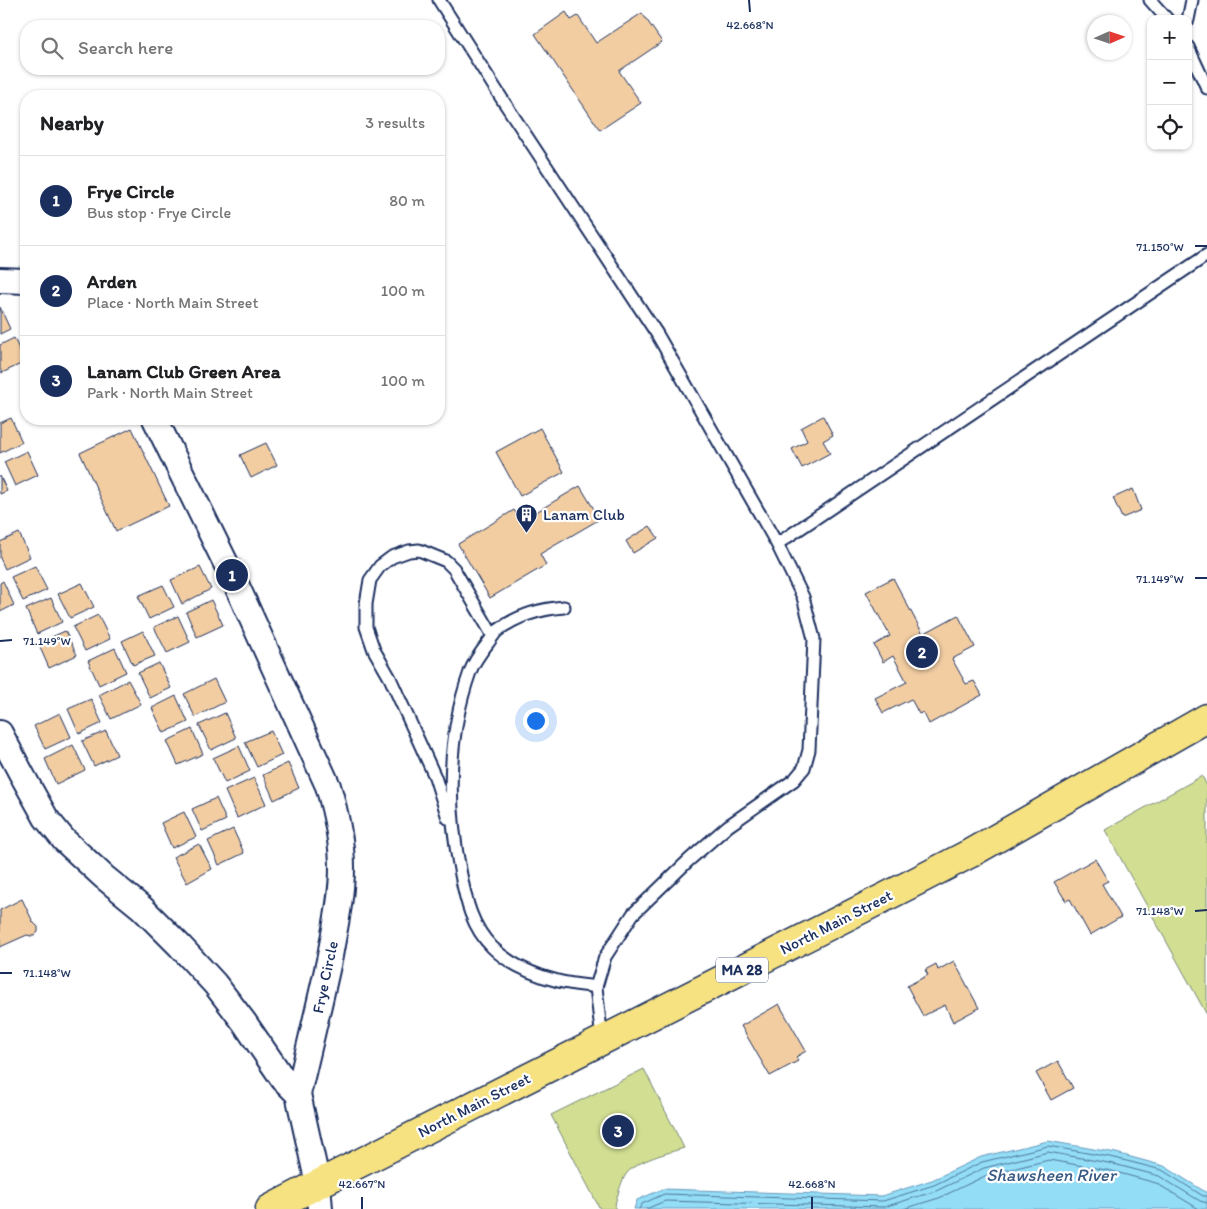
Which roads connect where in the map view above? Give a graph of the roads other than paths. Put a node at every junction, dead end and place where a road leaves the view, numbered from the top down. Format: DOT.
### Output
graph roads {
  1 [pos="439,0"];
  2 [pos="1150,0"];
  3 [pos="1192,0"];
  4 [pos="1163,15"];
  5 [pos="1189,15"];
  6 [pos="1192,56"];
  7 [pos="1207,88"];
  8 [pos="1207,255"];
  9 [pos="0,280"];
  10 [pos="20,281"];
  11 [pos="158,425"];
  12 [pos="777,544"];
  13 [pos="564,607"];
  14 [pos="493,636"];
  15 [pos="1207,718"];
  16 [pos="0,733"];
  17 [pos="454,834"];
  18 [pos="596,988"];
  19 [pos="602,1041"];
  20 [pos="298,1094"];
  21 [pos="319,1196"];
  22 [pos="270,1209"];
  1 -- 12 [label="lane"];
  2 -- 4 [label="lane"];
  3 -- 5 [label="lane"];
  6 -- 7 [label="lane"];
  8 -- 12 [label="lane"];
  9 -- 10 [label="street"];
  11 -- 20 [label="street, Frye Circle"];
  12 -- 18 [label="lane"];
  13 -- 14 [label="lane"];
  14 -- 17 [label="lane"];
  14 -- 17 [label="lane"];
  15 -- 19 [label="main road, North Main Street / MA 28"];
  16 -- 20 [label="street"];
  17 -- 18 [label="lane"];
  18 -- 19 [label="lane"];
  19 -- 21 [label="main road, North Main Street / MA 28"];
  20 -- 21 [label="street, Frye Circle"];
  21 -- 22 [label="main road, North Main Street / MA 28"];
}
